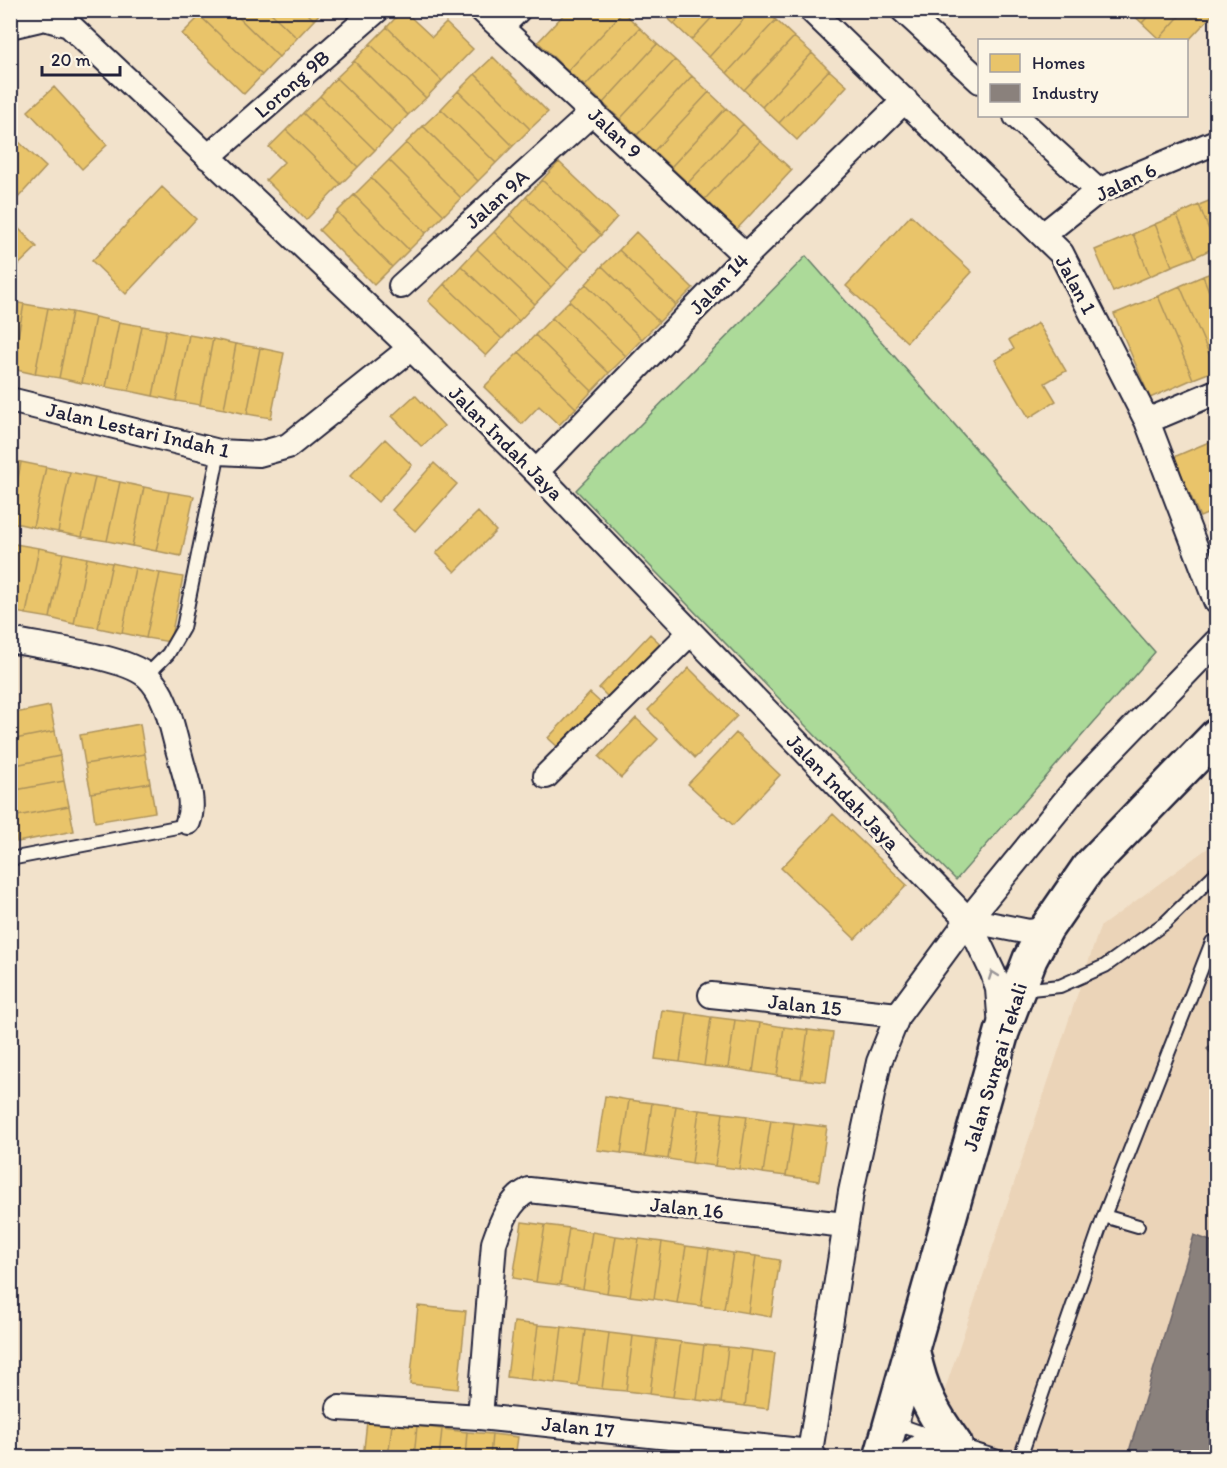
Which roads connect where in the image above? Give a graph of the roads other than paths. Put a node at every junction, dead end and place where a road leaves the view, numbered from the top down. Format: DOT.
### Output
graph roads {
  1 [pos="377,10"];
  2 [pos="482,10"];
  3 [pos="811,10"];
  4 [pos="903,10"];
  5 [pos="510,19"];
  6 [pos="10,26"];
  7 [pos="978,79"];
  8 [pos="905,100"];
  9 [pos="593,112"];
  10 [pos="1017,117"];
  11 [pos="1216,142"];
  12 [pos="208,157"];
  13 [pos="1098,191"];
  14 [pos="1043,234"];
  15 [pos="746,256"];
  16 [pos="401,286"];
  17 [pos="411,348"];
  18 [pos="1216,392"];
  19 [pos="10,400"];
  20 [pos="1147,421"];
  21 [pos="219,452"];
  22 [pos="536,472"];
  23 [pos="1216,601"];
  24 [pos="690,633"];
  25 [pos="10,640"];
  26 [pos="1216,642"];
  27 [pos="146,676"];
  28 [pos="1216,736"];
  29 [pos="546,776"];
  30 [pos="188,822"];
  31 [pos="10,859"];
  32 [pos="1216,873"];
  33 [pos="968,920"];
  34 [pos="1046,929"];
  35 [pos="1212,942"];
  36 [pos="1017,990"];
  37 [pos="711,995"];
  38 [pos="898,1015"];
  39 [pos="1002,1032"];
  40 [pos="1104,1216"];
  41 [pos="845,1225"];
  42 [pos="1138,1226"];
  43 [pos="913,1353"];
  44 [pos="339,1408"];
  45 [pos="480,1417"];
  46 [pos="892,1422"];
  47 [pos="947,1442"];
  48 [pos="812,1455"];
  49 [pos="881,1458"];
  50 [pos="911,1458"];
  51 [pos="1001,1458"];
  52 [pos="1020,1458"];
  1 -- 12 [label="street, Lorong 9B"];
  2 -- 5 [label="street, Jalan 9"];
  3 -- 8 [label="street, Jalan 1"];
  4 -- 7 [label="street"];
  5 -- 9 [label="street, Jalan 9"];
  6 -- 12 [label="street, Jalan Indah Jaya"];
  8 -- 14 [label="street, Jalan 1"];
  8 -- 15 [label="street, Jalan 14"];
  9 -- 15 [label="street, Jalan 9"];
  9 -- 16 [label="street, Jalan 9A"];
  10 -- 13 [label="street"];
  11 -- 13 [label="street, Jalan 6"];
  12 -- 17 [label="street, Jalan Indah Jaya"];
  13 -- 14 [label="street, Jalan 6"];
  14 -- 20 [label="street, Jalan 1"];
  15 -- 22 [label="street, Jalan 14"];
  17 -- 21 [label="street, Jalan Lestari Indah 1"];
  17 -- 22 [label="street, Jalan Indah Jaya"];
  18 -- 20 [label="street"];
  19 -- 21 [label="street, Jalan Lestari Indah 1"];
  20 -- 23 [label="street, Jalan 1"];
  21 -- 27 [label="lane"];
  22 -- 24 [label="street, Jalan Indah Jaya"];
  24 -- 29 [label="street"];
  24 -- 33 [label="street, Jalan Indah Jaya"];
  25 -- 27 [label="street"];
  26 -- 33 [label="street"];
  27 -- 30 [label="street"];
  28 -- 34 [label="street, Jalan Sungai Tekali"];
  30 -- 31 [label="lane"];
  32 -- 36 [label="lane"];
  33 -- 34 [label="street"];
  33 -- 38 [label="street"];
  39 -- 33 [label="street, Jalan Indah Jaya, one-way"];
  34 -- 36 [label="street, Jalan Sungai Tekali"];
  35 -- 40 [label="lane"];
  36 -- 39 [label="street, Jalan Sungai Tekali"];
  37 -- 38 [label="street, Jalan 15"];
  38 -- 41 [label="street"];
  39 -- 43 [label="street, Jalan Sungai Tekali"];
  40 -- 42 [label="lane"];
  40 -- 52 [label="lane"];
  41 -- 45 [label="street, Jalan 16"];
  41 -- 48 [label="street"];
  43 -- 46 [label="street, Jalan Sungai Tekali"];
  43 -- 47 [label="street"];
  44 -- 45 [label="street, Jalan 17"];
  45 -- 48 [label="street, Jalan 17"];
  46 -- 47 [label="lane"];
  46 -- 49 [label="street, Jalan Sungai Tekali"];
  47 -- 50 [label="street"];
  47 -- 51 [label="lane"];
}
